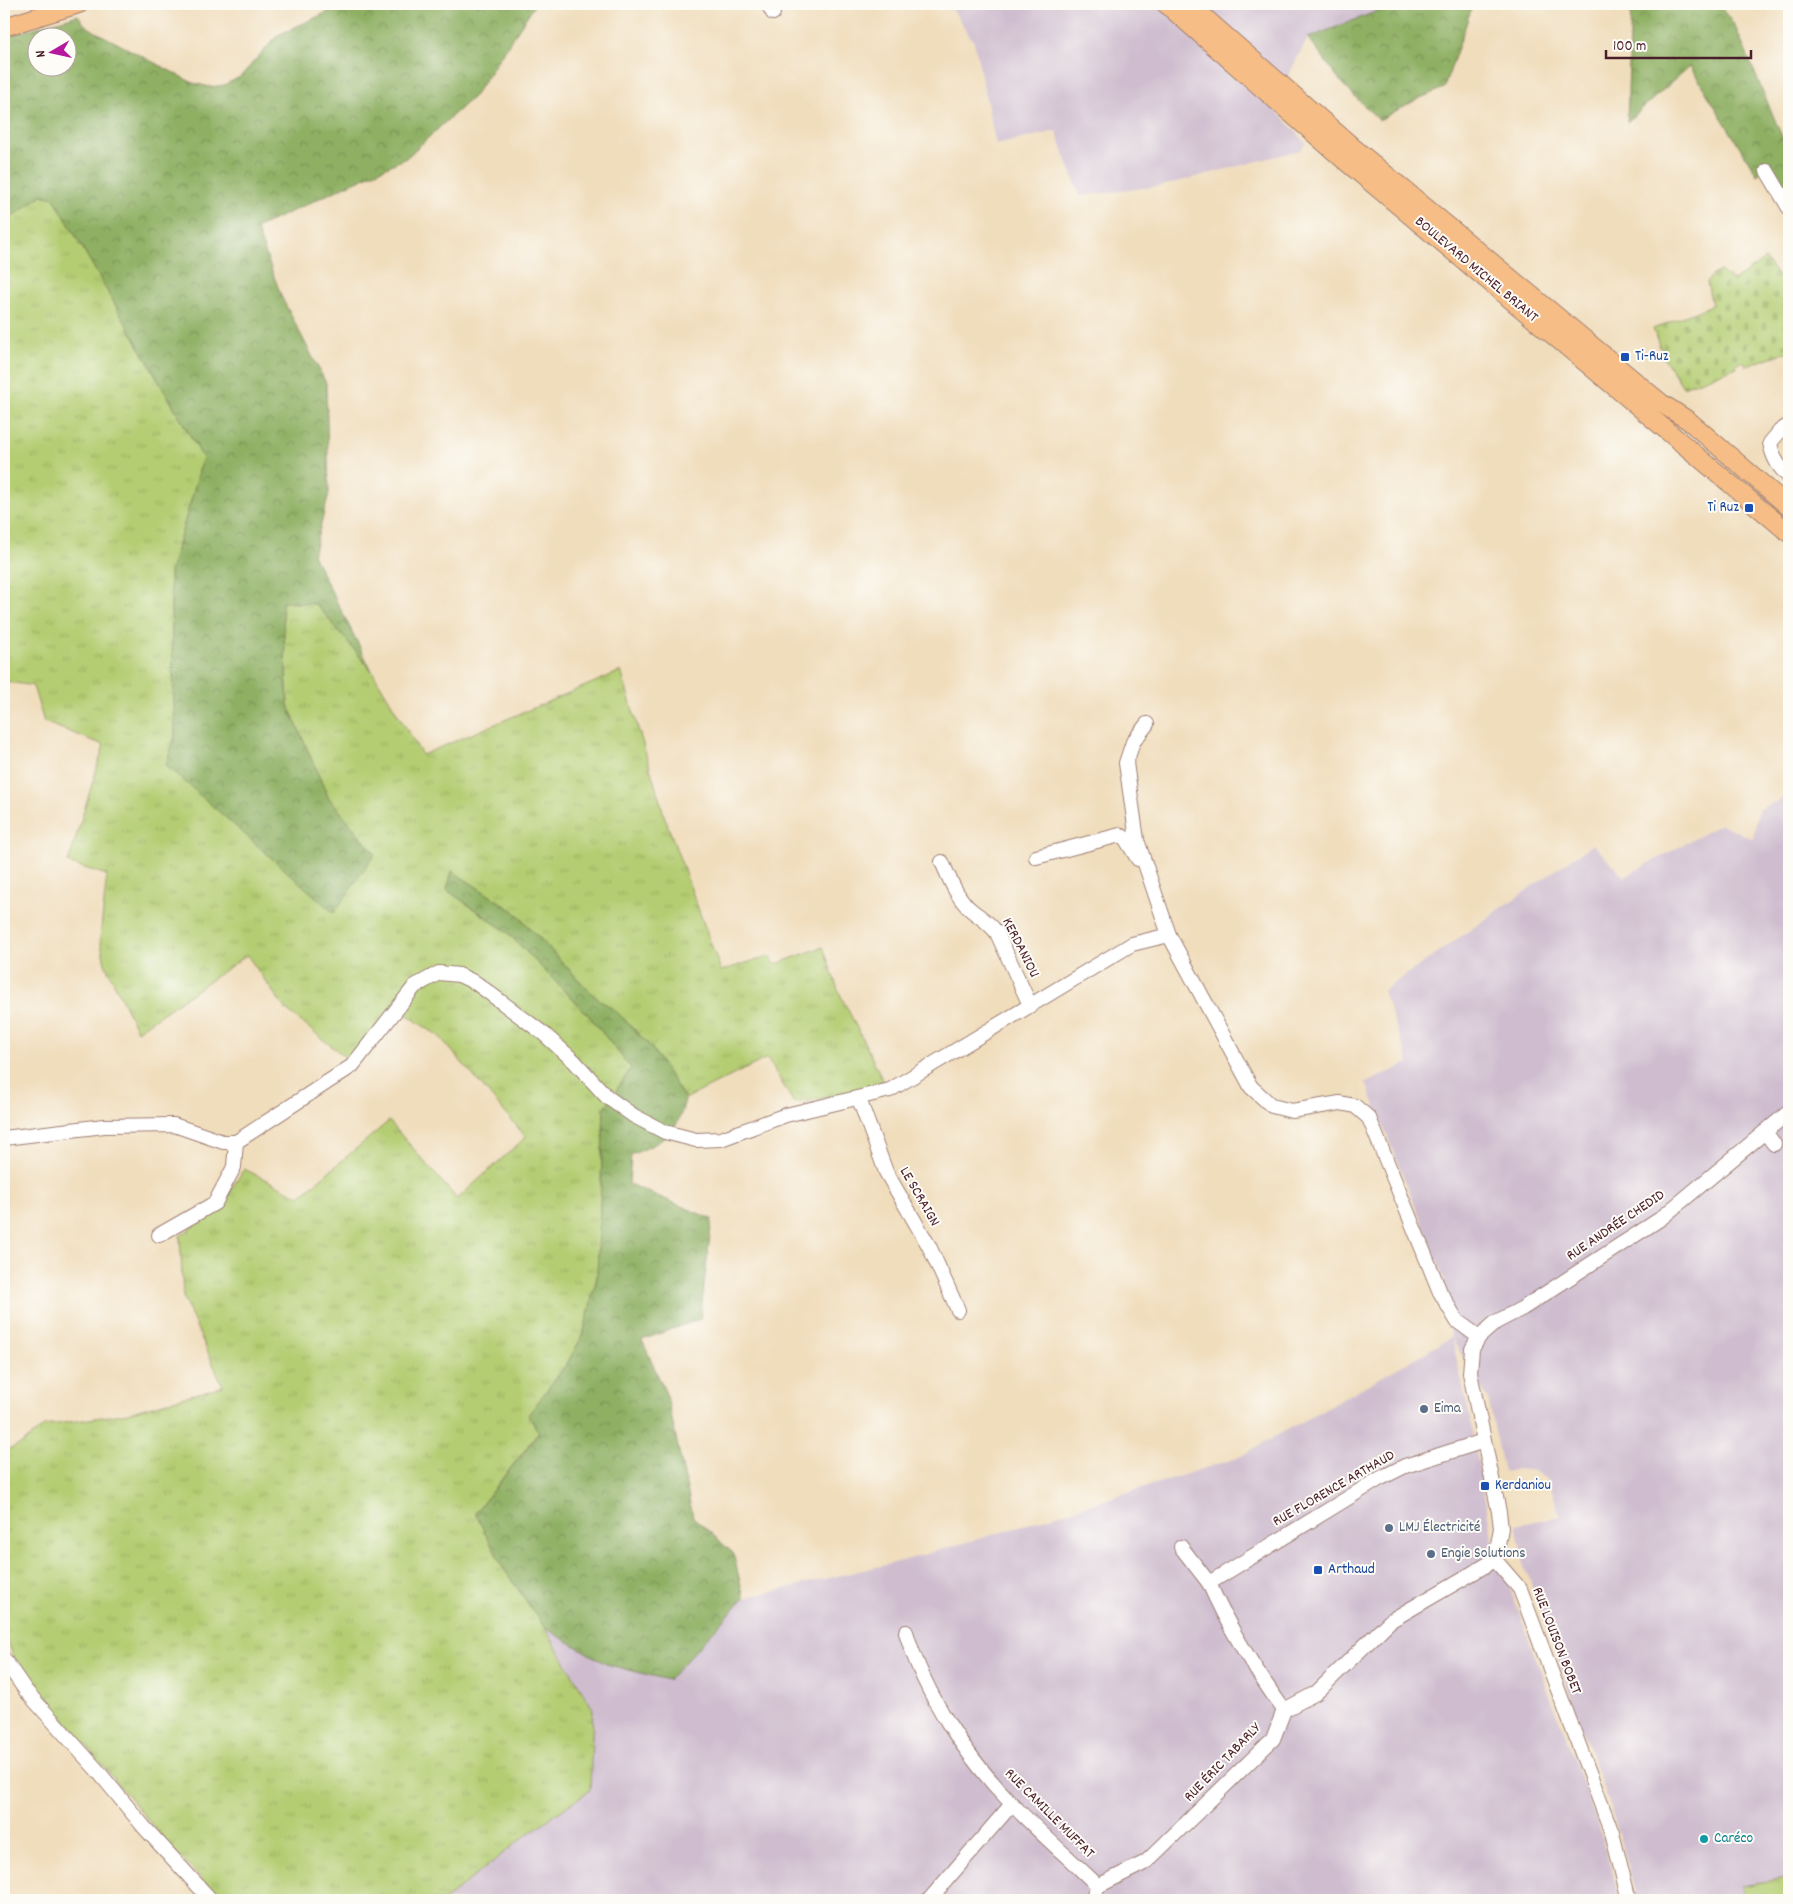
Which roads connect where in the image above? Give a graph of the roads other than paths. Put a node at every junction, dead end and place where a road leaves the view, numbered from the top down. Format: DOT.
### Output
graph roads {
  1 [pos="79,4"];
  2 [pos="1166,4"];
  3 [pos="1189,4"];
  4 [pos="4,27"];
  5 [pos="1767,171"];
  6 [pos="1789,208"];
  7 [pos="1789,425"];
  8 [pos="1789,477"];
  9 [pos="1786,498"];
  10 [pos="1789,533"];
  11 [pos="1147,724"];
  12 [pos="1036,857"];
  13 [pos="942,862"];
  14 [pos="1148,870"];
  15 [pos="1169,935"];
  16 [pos="1030,1005"];
  17 [pos="859,1099"];
  18 [pos="1789,1112"];
  19 [pos="1765,1132"];
  20 [pos="4,1138"];
  21 [pos="236,1142"];
  22 [pos="1774,1144"];
  23 [pos="159,1235"];
  24 [pos="958,1310"];
  25 [pos="1479,1337"];
  26 [pos="1484,1441"];
  27 [pos="1181,1547"];
  28 [pos="1494,1560"];
  29 [pos="1209,1583"];
  30 [pos="906,1632"];
  31 [pos="4,1660"];
  32 [pos="1284,1710"];
  33 [pos="1012,1804"];
  34 [pos="1098,1886"];
  35 [pos="211,1900"];
  36 [pos="928,1900"];
  37 [pos="1092,1900"];
  38 [pos="1629,1900"];
  1 -- 4 [label="main road"];
  2 -- 10 [label="main road, BOULEVARD MICHEL BRIANT"];
  3 -- 9 [label="main road, BOULEVARD MICHEL BRIANT"];
  5 -- 6 [label="street"];
  7 -- 8 [label="street"];
  11 -- 14 [label="street"];
  12 -- 14 [label="street"];
  13 -- 16 [label="street, KERDANIOU"];
  14 -- 15 [label="street"];
  15 -- 16 [label="street"];
  15 -- 25 [label="street"];
  16 -- 17 [label="street"];
  17 -- 21 [label="street"];
  17 -- 24 [label="street, LE SCRAIGN"];
  18 -- 19 [label="street, RUE ANDRÉE CHEDID"];
  19 -- 22 [label="street"];
  19 -- 25 [label="street, RUE ANDRÉE CHEDID"];
  20 -- 21 [label="street"];
  21 -- 23 [label="street"];
  25 -- 26 [label="street"];
  26 -- 28 [label="street"];
  26 -- 29 [label="street, RUE FLORENCE ARTHAUD"];
  27 -- 29 [label="street"];
  28 -- 32 [label="street"];
  28 -- 38 [label="street, RUE LOUISON BOBET"];
  29 -- 32 [label="street"];
  30 -- 33 [label="street, RUE CAMILLE MUFFAT"];
  31 -- 35 [label="street"];
  32 -- 34 [label="street, RUE ÉRIC TABARLY"];
  33 -- 34 [label="street, RUE CAMILLE MUFFAT"];
  33 -- 36 [label="street"];
  34 -- 37 [label="street"];
}
